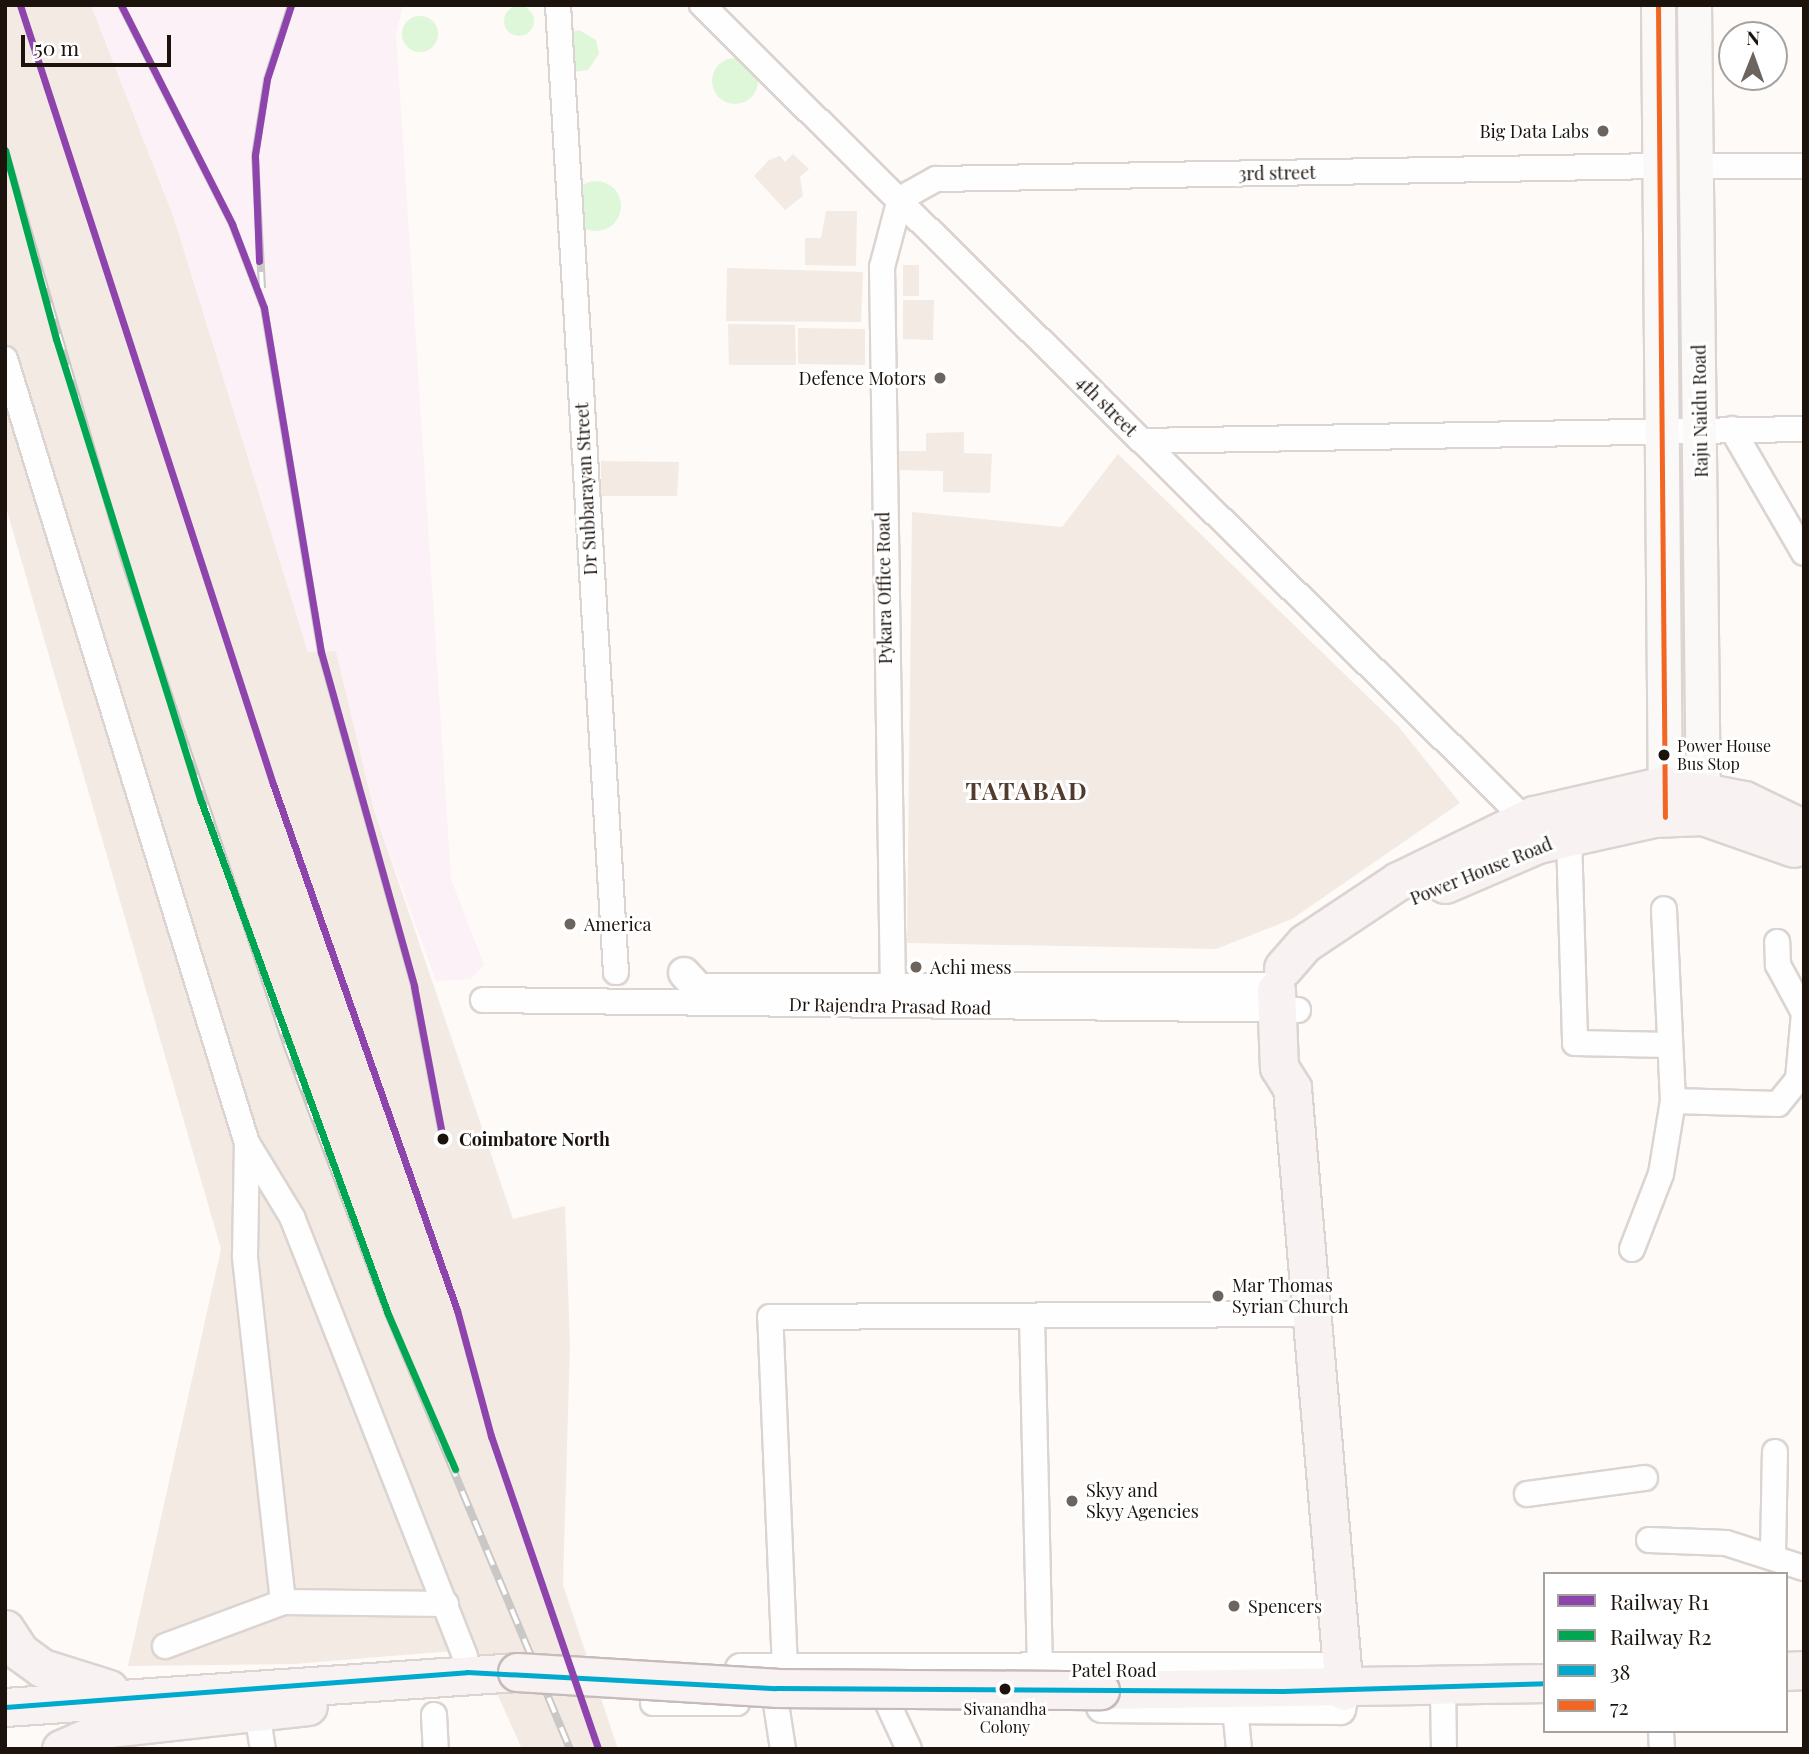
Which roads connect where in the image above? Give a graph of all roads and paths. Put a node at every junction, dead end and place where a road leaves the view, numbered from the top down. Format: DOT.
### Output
graph roads {
  1 [pos="558,5"];
  2 [pos="702,5"];
  3 [pos="1658,5"];
  4 [pos="1694,5"];
  5 [pos="1659,166"];
  6 [pos="1696,166"];
  7 [pos="1804,166"];
  8 [pos="900,199"];
  9 [pos="5,359"];
  10 [pos="1662,429"];
  11 [pos="1716,429"];
  12 [pos="1804,429"];
  13 [pos="1142,441"];
  14 [pos="1804,553"];
  15 [pos="1665,801"];
  16 [pos="1702,802"];
  17 [pos="1524,818"];
  18 [pos="1804,829"];
  19 [pos="1569,837"];
  20 [pos="1804,853"];
  21 [pos="1664,909"];
  22 [pos="1777,942"];
  23 [pos="616,972"];
  24 [pos="893,985"];
  25 [pos="1285,988"];
  26 [pos="483,1000"];
  27 [pos="1669,1045"];
  28 [pos="1672,1101"];
  29 [pos="247,1143"];
  30 [pos="1632,1249"];
  31 [pos="1310,1314"];
  32 [pos="1032,1317"];
  33 [pos="1775,1452"];
  34 [pos="1645,1478"];
  35 [pos="1527,1494"];
  36 [pos="1649,1540"];
  37 [pos="1773,1554"];
  38 [pos="1804,1568"];
  39 [pos="283,1602"];
  40 [pos="446,1604"];
  41 [pos="5,1629"];
  42 [pos="165,1646"];
  43 [pos="465,1656"];
  44 [pos="785,1669"];
  45 [pos="1040,1671"];
  46 [pos="517,1672"];
  47 [pos="1344,1679"];
  48 [pos="1543,1683"];
  49 [pos="1443,1687"];
  50 [pos="138,1696"];
  51 [pos="653,1703"];
  52 [pos="737,1703"];
  53 [pos="776,1704"];
  54 [pos="889,1706"];
  55 [pos="5,1707"];
  56 [pos="1235,1708"];
  57 [pos="434,1715"];
  58 [pos="61,1749"];
  59 [pos="436,1749"];
  60 [pos="783,1749"];
  61 [pos="909,1749"];
  62 [pos="1239,1749"];
  63 [pos="1444,1749"];
  1 -- 23 [label="street, Dr Subbarayan Street"];
  2 -- 8 [label="street, 4th street"];
  3 -- 5 [label="main road"];
  4 -- 6 [label="main road, Raju Naidu Road"];
  5 -- 8 [label="street, 3rd street"];
  5 -- 10 [label="main road"];
  6 -- 7 [label="street"];
  6 -- 11 [label="main road, Raju Naidu Road"];
  8 -- 13 [label="street, 4th street"];
  8 -- 24 [label="street, Pykara Office Road"];
  9 -- 29 [label="street"];
  10 -- 11 [label="street, 4th street"];
  10 -- 13 [label="street, 4th street"];
  10 -- 15 [label="main road"];
  11 -- 12 [label="street"];
  11 -- 14 [label="street"];
  11 -- 16 [label="main road, Raju Naidu Road"];
  13 -- 17 [label="street"];
  15 -- 16 [label="main road, Power House Road"];
  15 -- 17 [label="main road"];
  15 -- 19 [label="main road, Power House Road"];
  16 -- 18 [label="main road, Power House Road"];
  16 -- 20 [label="main road, Power House Road"];
  17 -- 25 [label="main road"];
  19 -- 25 [label="main road, Power House Road"];
  19 -- 27 [label="street"];
  21 -- 27 [label="street"];
  22 -- 28 [label="street"];
  24 -- 24 [label="street"];
  24 -- 25 [label="street"];
  25 -- 26 [label="street, Dr Rajendra Prasad Road"];
  25 -- 31 [label="main road"];
  27 -- 28 [label="street"];
  28 -- 30 [label="street"];
  29 -- 39 [label="street"];
  29 -- 40 [label="street"];
  31 -- 32 [label="street"];
  31 -- 47 [label="main road"];
  32 -- 44 [label="street"];
  32 -- 45 [label="street"];
  33 -- 37 [label="street"];
  34 -- 35 [label="street"];
  36 -- 37 [label="street"];
  37 -- 38 [label="street"];
  39 -- 40 [label="street"];
  39 -- 42 [label="street"];
  40 -- 43 [label="street"];
  41 -- 50 [label="main road"];
  44 -- 45 [label="street, Patel Road"];
  44 -- 52 [label="street, Patel Road"];
  45 -- 47 [label="street, Patel Road"];
  46 -- 47 [label="main road, bridge"];
  46 -- 50 [label="main road"];
  46 -- 58 [label="main road"];
  47 -- 49 [label="main road"];
  47 -- 56 [label="street"];
  48 -- 49 [label="main road"];
  49 -- 63 [label="street"];
  50 -- 55 [label="main road"];
  51 -- 52 [label="street"];
  52 -- 53 [label="street"];
  53 -- 54 [label="street"];
  53 -- 60 [label="street"];
  54 -- 56 [label="street"];
  54 -- 61 [label="street"];
  56 -- 62 [label="street"];
  57 -- 59 [label="street"];
}
